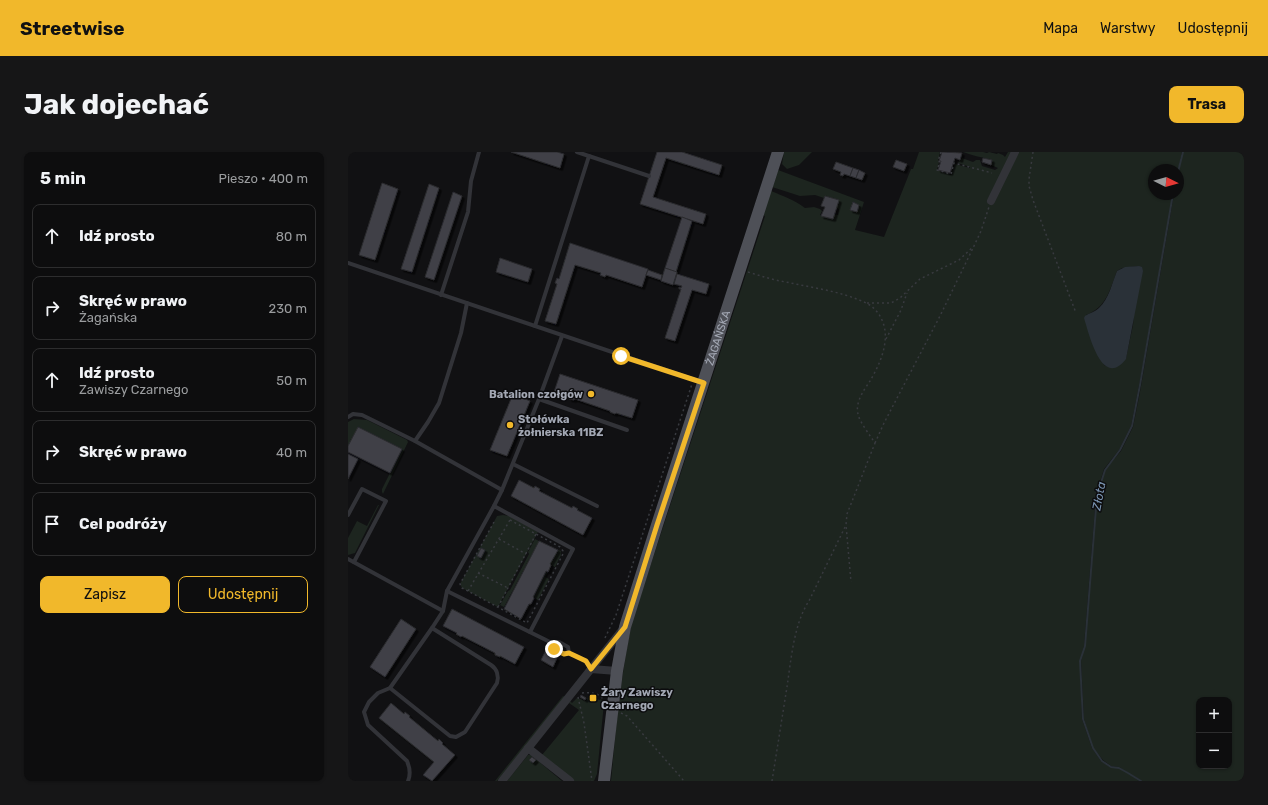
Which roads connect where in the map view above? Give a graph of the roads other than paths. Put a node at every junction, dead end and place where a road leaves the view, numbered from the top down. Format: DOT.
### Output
graph roads {
  1 [pos="478,152"];
  2 [pos="577,152"];
  3 [pos="778,152"];
  4 [pos="1015,152"];
  5 [pos="589,156"];
  6 [pos="649,176"];
  7 [pos="992,201"];
  8 [pos="348,264"];
  9 [pos="442,295"];
  10 [pos="467,303"];
  11 [pos="535,326"];
  12 [pos="562,336"];
  13 [pos="704,383"];
  14 [pos="539,399"];
  15 [pos="348,417"];
  16 [pos="627,430"];
  17 [pos="415,441"];
  18 [pos="513,464"];
  19 [pos="502,490"];
  20 [pos="494,506"];
  21 [pos="597,506"];
  22 [pos="348,515"];
  23 [pos="348,559"];
  24 [pos="354,562"];
  25 [pos="448,591"];
  26 [pos="443,611"];
  27 [pos="625,627"];
  28 [pos="432,628"];
  29 [pos="530,632"];
  30 [pos="552,643"];
  31 [pos="569,653"];
  32 [pos="591,669"];
  33 [pos="617,671"];
  34 [pos="390,688"];
  35 [pos="528,748"];
  36 [pos="408,781"];
  37 [pos="502,781"];
  38 [pos="570,781"];
  39 [pos="604,781"];
  1 -- 9 [label="lane"];
  2 -- 5 [label="lane"];
  3 -- 13 [label="main road, ŻAGAŃSKA"];
  4 -- 7 [label="street"];
  5 -- 6 [label="lane"];
  5 -- 11 [label="lane"];
  8 -- 9 [label="lane"];
  9 -- 10 [label="lane"];
  10 -- 11 [label="lane"];
  10 -- 17 [label="lane"];
  11 -- 12 [label="lane"];
  12 -- 13 [label="lane"];
  12 -- 14 [label="lane"];
  13 -- 27 [label="main road, ŻAGAŃSKA"];
  14 -- 16 [label="lane"];
  14 -- 18 [label="lane"];
  15 -- 17 [label="lane"];
  17 -- 19 [label="lane"];
  18 -- 19 [label="lane"];
  18 -- 21 [label="lane"];
  19 -- 20 [label="lane"];
  20 -- 25 [label="lane"];
  20 -- 29 [label="lane"];
  22 -- 24 [label="lane"];
  23 -- 24 [label="lane"];
  24 -- 26 [label="lane"];
  25 -- 26 [label="lane"];
  25 -- 29 [label="lane"];
  26 -- 28 [label="lane"];
  27 -- 32 [label="street"];
  27 -- 33 [label="main road, ŻAGAŃSKA"];
  28 -- 34 [label="lane"];
  28 -- 34 [label="lane"];
  29 -- 30 [label="lane"];
  30 -- 31 [label="lane"];
  30 -- 31 [label="lane"];
  31 -- 32 [label="lane"];
  32 -- 33 [label="street"];
  32 -- 35 [label="street"];
  33 -- 39 [label="main road, ŻAGAŃSKA"];
  34 -- 36 [label="lane"];
  35 -- 37 [label="street"];
  35 -- 38 [label="street"];
}
